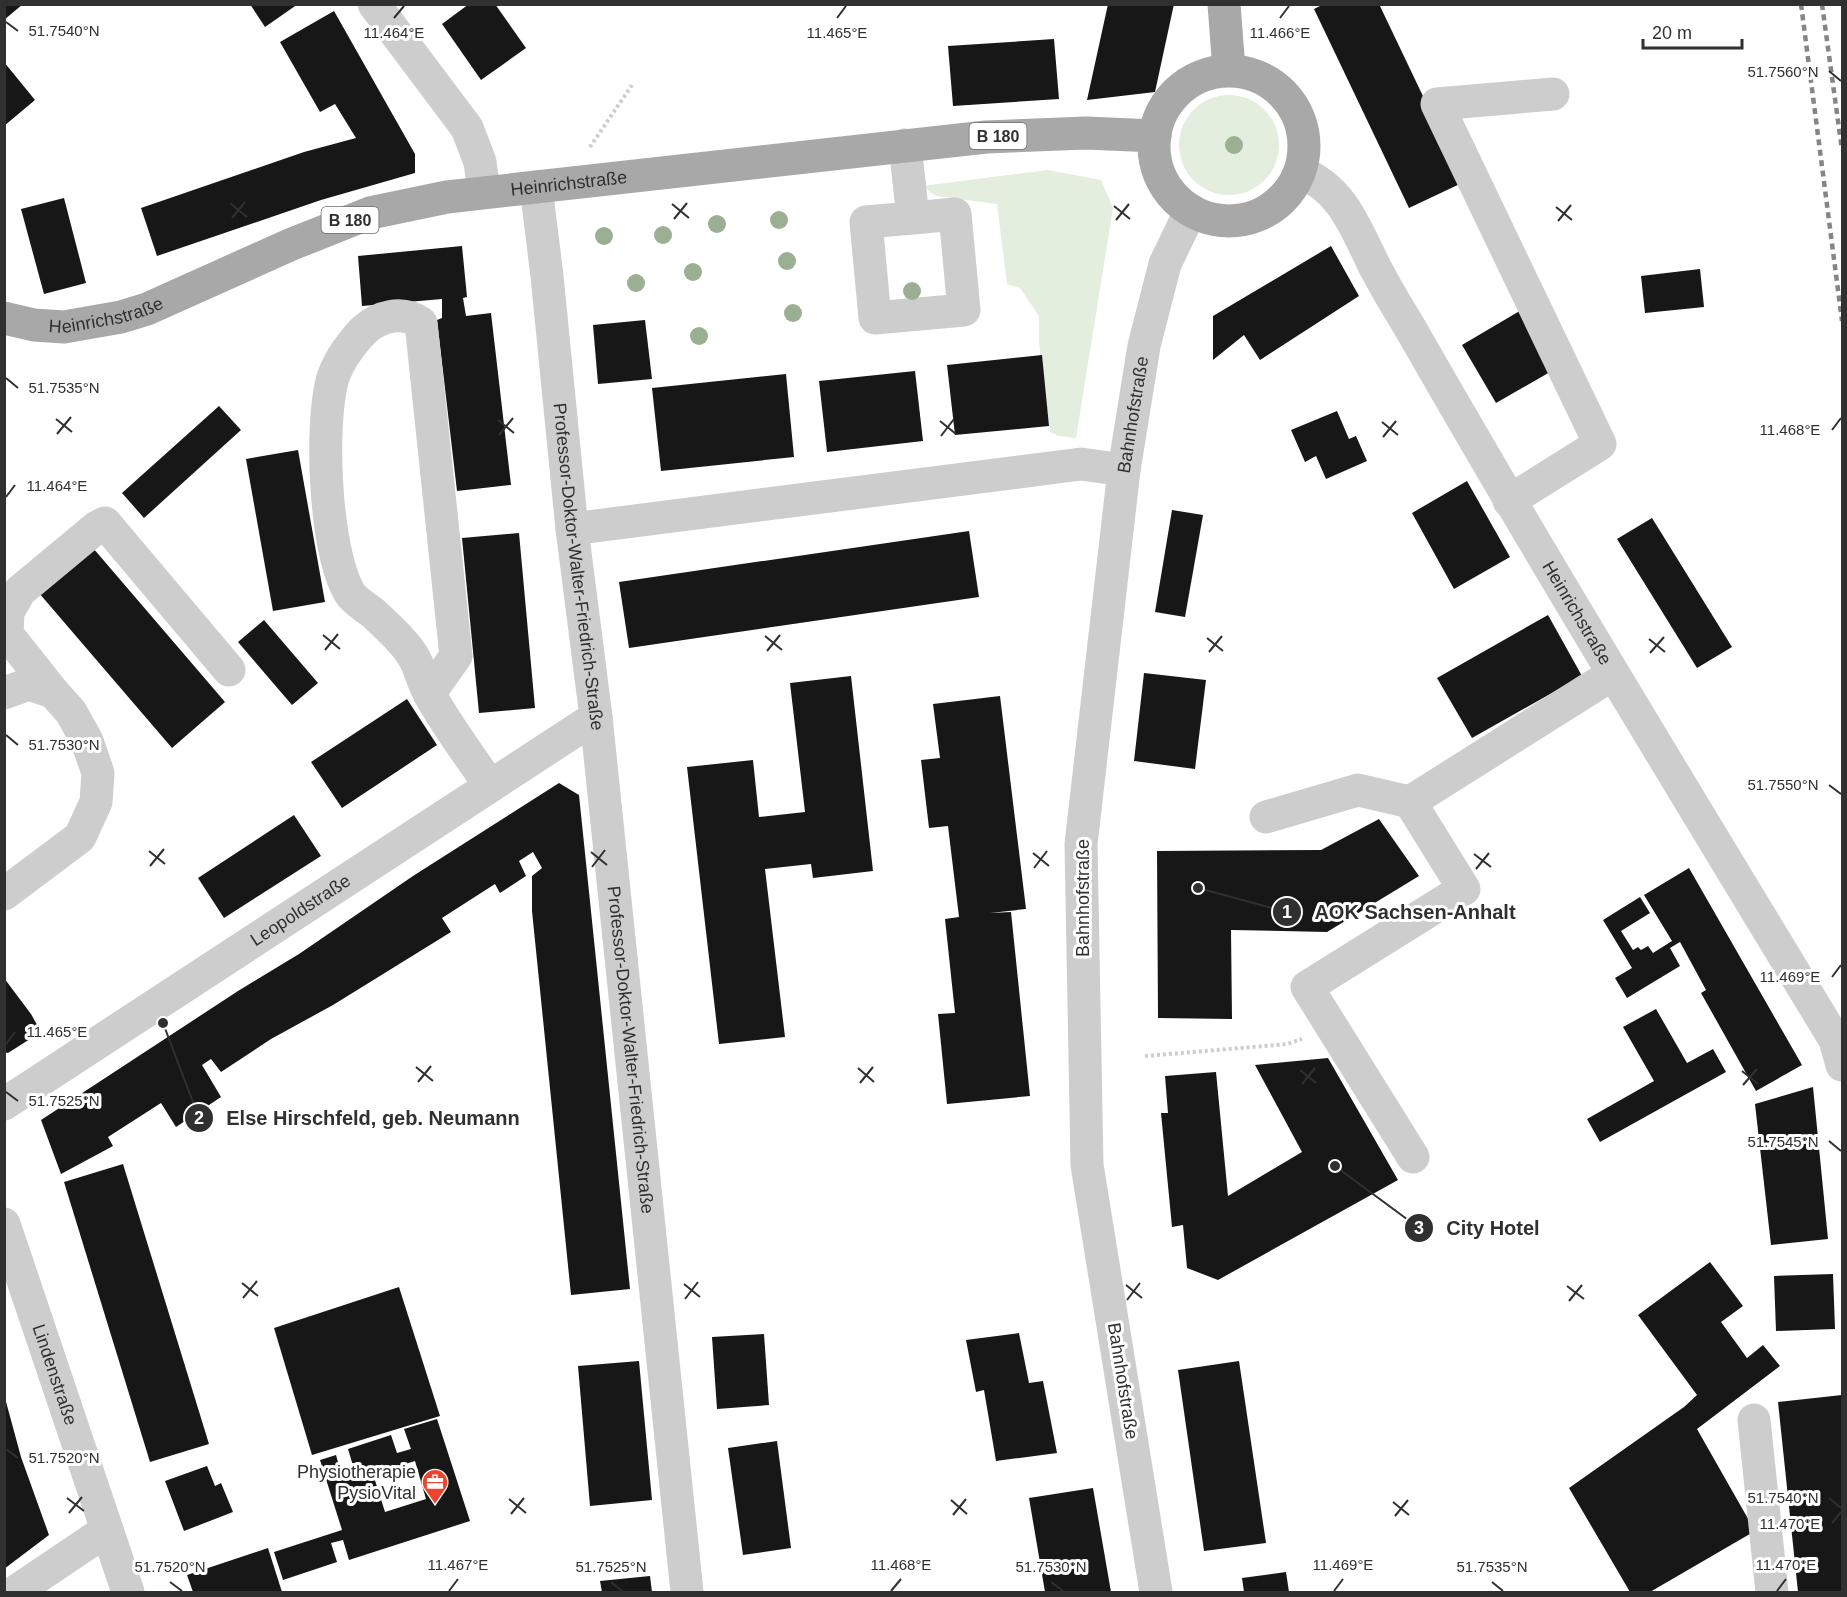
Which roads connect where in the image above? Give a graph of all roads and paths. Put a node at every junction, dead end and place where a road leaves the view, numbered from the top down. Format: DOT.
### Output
graph roads {
  1 [pos="374,4"];
  2 [pos="1224,4"];
  3 [pos="1229,70"];
  4 [pos="632,85"];
  5 [pos="1553,94"];
  6 [pos="1155,136"];
  7 [pos="905,145"];
  8 [pos="1300,172"];
  9 [pos="595,180"];
  10 [pos="536,187"];
  11 [pos="484,192"];
  12 [pos="1191,210"];
  13 [pos="913,218"];
  14 [pos="4,318"];
  15 [pos="1124,470"];
  16 [pos="1509,501"];
  17 [pos="572,529"];
  18 [pos="229,670"];
  19 [pos="1613,674"];
  20 [pos="53,692"];
  21 [pos="4,693"];
  22 [pos="429,694"];
  23 [pos="596,717"];
  24 [pos="490,786"];
  25 [pos="1410,802"];
  26 [pos="1266,818"];
  27 [pos="4,894"];
  28 [pos="1287,1044"];
  29 [pos="1145,1056"];
  30 [pos="1842,1065"];
  31 [pos="4,1104"];
  32 [pos="1413,1156"];
  33 [pos="6,1232"];
  34 [pos="1754,1420"];
  35 [pos="107,1530"];
  36 [pos="15,1593"];
  37 [pos="128,1593"];
  38 [pos="687,1593"];
  39 [pos="1156,1593"];
  40 [pos="1772,1593"];
  1 -- 11 [label="street"];
  2 -- 3 [label="main road"];
  3 -- 6 [label="main road"];
  3 -- 8 [label="main road"];
  4 -- 9 [label="path"];
  5 -- 16 [label="street"];
  6 -- 7 [label="main road, Heinrichstraße / B 180"];
  6 -- 12 [label="main road"];
  7 -- 9 [label="main road, Heinrichstraße / B 180"];
  7 -- 13 [label="street"];
  8 -- 12 [label="main road"];
  8 -- 16 [label="street, Heinrichstraße"];
  9 -- 10 [label="main road, Heinrichstraße / B 180"];
  10 -- 11 [label="main road, Heinrichstraße / B 180"];
  10 -- 17 [label="street, Professor-Doktor-Walter-Friedrich-Straße"];
  11 -- 14 [label="main road, Heinrichstraße / B 180"];
  12 -- 15 [label="street, Bahnhofstraße"];
  15 -- 17 [label="street"];
  15 -- 39 [label="street, Bahnhofstraße"];
  16 -- 19 [label="street, Heinrichstraße"];
  17 -- 23 [label="street, Professor-Doktor-Walter-Friedrich-Straße"];
  18 -- 20 [label="street"];
  19 -- 25 [label="street"];
  19 -- 30 [label="street, Heinrichstraße"];
  20 -- 21 [label="street"];
  20 -- 27 [label="street"];
  22 -- 22 [label="street"];
  22 -- 24 [label="street"];
  23 -- 24 [label="street, Leopoldstraße"];
  23 -- 38 [label="street, Professor-Doktor-Walter-Friedrich-Straße"];
  24 -- 31 [label="street, Leopoldstraße"];
  25 -- 26 [label="street"];
  25 -- 32 [label="street"];
  28 -- 29 [label="path"];
  33 -- 35 [label="street, Lindenstraße"];
  34 -- 40 [label="street"];
  35 -- 36 [label="street"];
  35 -- 37 [label="street, Lindenstraße"];
}
